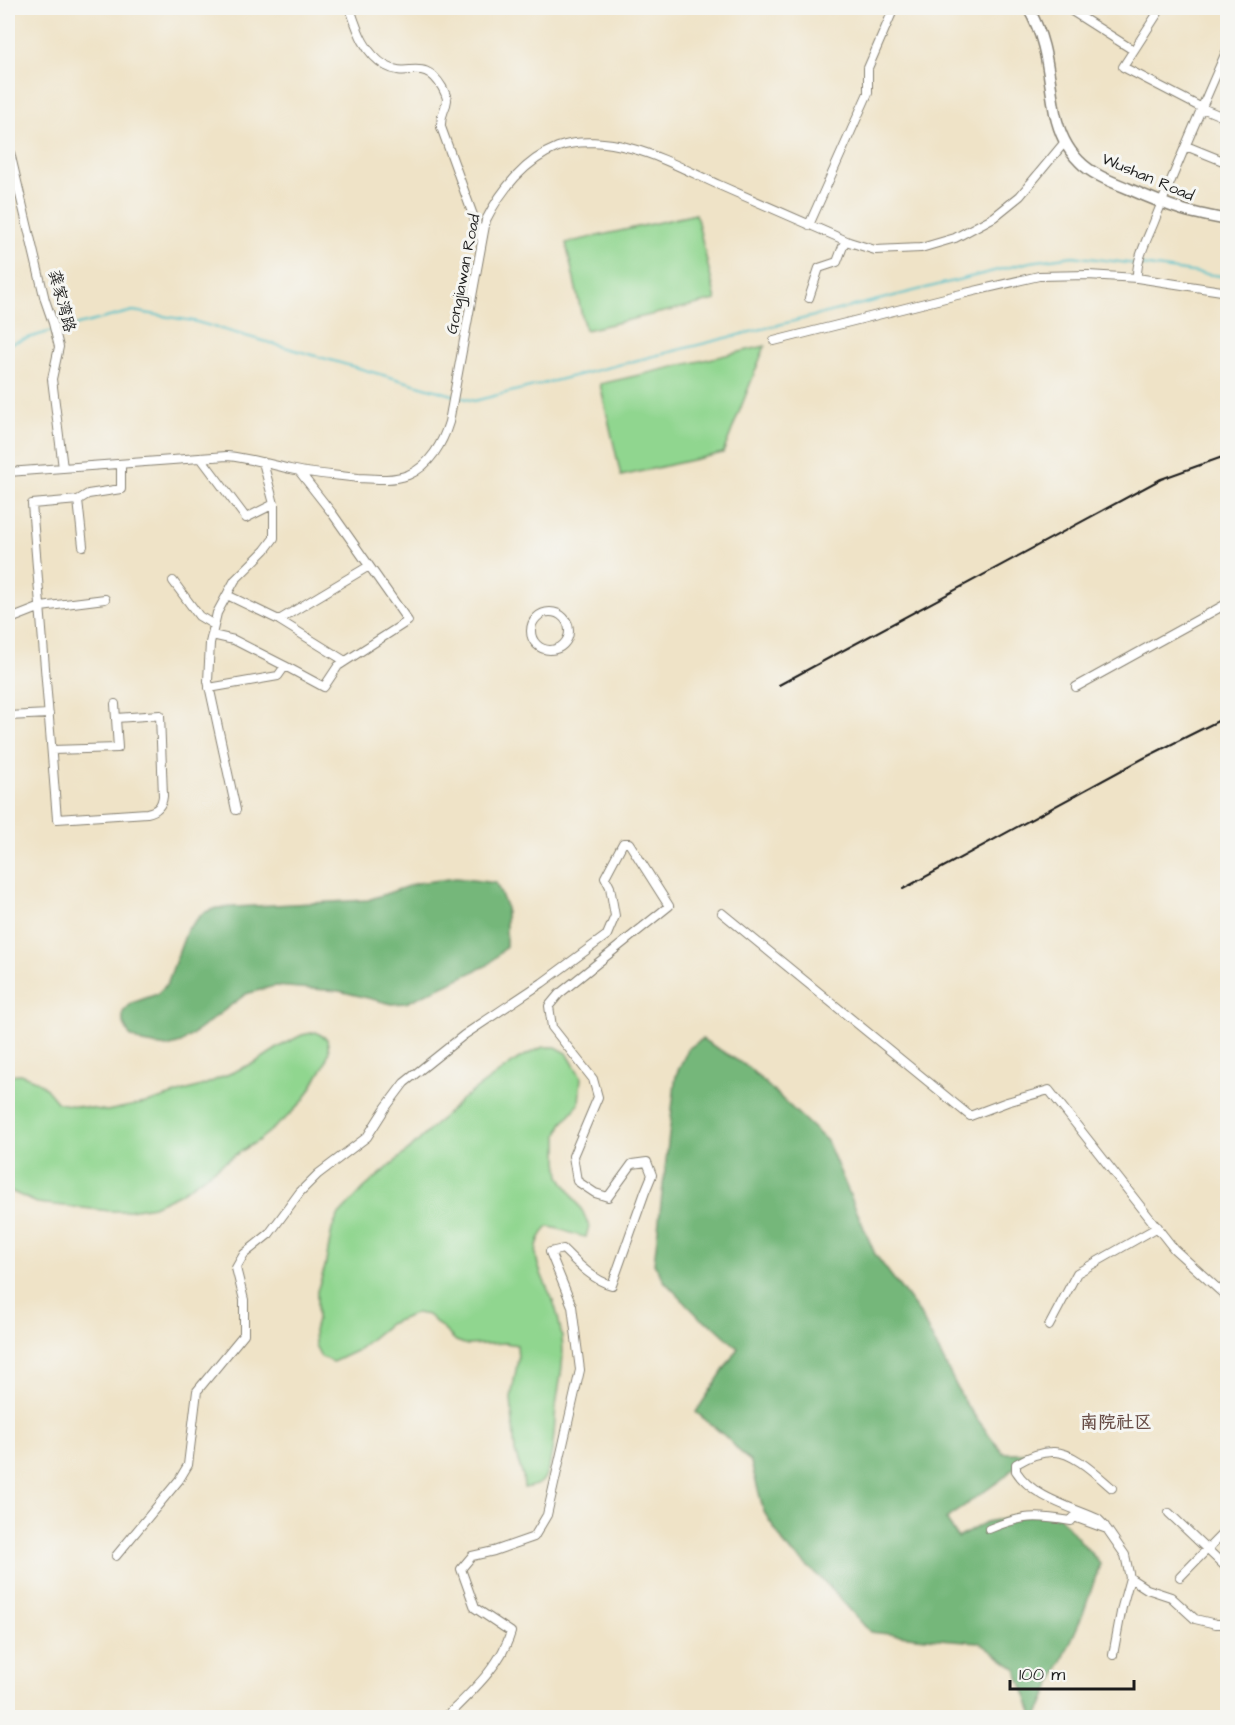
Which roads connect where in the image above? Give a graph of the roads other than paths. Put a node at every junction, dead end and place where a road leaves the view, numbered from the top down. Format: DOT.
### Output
graph roads {
  1 [pos="350,8"];
  2 [pos="894,8"];
  3 [pos="1028,8"];
  4 [pos="1067,8"];
  5 [pos="1161,8"];
  6 [pos="1134,50"];
  7 [pos="1226,52"];
  8 [pos="1223,71"];
  9 [pos="1202,108"];
  10 [pos="1227,119"];
  11 [pos="1064,143"];
  12 [pos="8,144"];
  13 [pos="1186,147"];
  14 [pos="1227,163"];
  15 [pos="11,174"];
  16 [pos="1162,202"];
  17 [pos="1227,220"];
  18 [pos="809,225"];
  19 [pos="483,241"];
  20 [pos="845,241"];
  21 [pos="1137,275"];
  22 [pos="1227,292"];
  23 [pos="809,298"];
  24 [pos="774,342"];
  25 [pos="201,458"];
  26 [pos="263,462"];
  27 [pos="121,464"];
  28 [pos="63,468"];
  29 [pos="299,471"];
  30 [pos="8,472"];
  31 [pos="78,500"];
  32 [pos="274,504"];
  33 [pos="83,546"];
  34 [pos="369,566"];
  35 [pos="173,581"];
  36 [pos="227,595"];
  37 [pos="105,599"];
  38 [pos="1227,603"];
  39 [pos="41,608"];
  40 [pos="8,620"];
  41 [pos="279,621"];
  42 [pos="214,625"];
  43 [pos="531,626"];
  44 [pos="212,635"];
  45 [pos="345,661"];
  46 [pos="285,666"];
  47 [pos="1076,687"];
  48 [pos="209,688"];
  49 [pos="115,704"];
  50 [pos="49,714"];
  51 [pos="8,716"];
  52 [pos="116,718"];
  53 [pos="52,750"];
  54 [pos="236,810"];
  55 [pos="722,913"];
  56 [pos="1158,1227"];
  57 [pos="1227,1298"];
  58 [pos="1049,1326"];
  59 [pos="1112,1488"];
  60 [pos="1169,1513"];
  61 [pos="1227,1528"];
  62 [pos="989,1529"];
  63 [pos="1107,1529"];
  64 [pos="1207,1549"];
  65 [pos="117,1556"];
  66 [pos="1227,1569"];
  67 [pos="1180,1577"];
  68 [pos="1130,1578"];
  69 [pos="1227,1624"];
  70 [pos="1113,1655"];
  71 [pos="445,1718"];
  1 -- 19 [label="street"];
  2 -- 18 [label="street"];
  3 -- 11 [label="main road, Wushan Road"];
  4 -- 6 [label="street"];
  5 -- 6 [label="street"];
  6 -- 9 [label="street"];
  7 -- 8 [label="street"];
  8 -- 9 [label="street"];
  9 -- 10 [label="street"];
  9 -- 13 [label="street"];
  11 -- 16 [label="main road, Wushan Road"];
  11 -- 20 [label="street, Gongjiawan Road"];
  12 -- 15 [label="street, 龚家湾路"];
  13 -- 14 [label="street"];
  13 -- 16 [label="street"];
  15 -- 28 [label="street, 龚家湾路"];
  16 -- 17 [label="main road, Wushan Road"];
  16 -- 21 [label="street"];
  18 -- 19 [label="street, Gongjiawan Road"];
  18 -- 20 [label="street, Gongjiawan Road"];
  19 -- 29 [label="street, Gongjiawan Road"];
  20 -- 23 [label="street"];
  21 -- 22 [label="street"];
  21 -- 24 [label="street"];
  25 -- 26 [label="street, Gongjiawan Road"];
  25 -- 27 [label="street, Gongjiawan Road"];
  25 -- 32 [label="street"];
  26 -- 29 [label="street, Gongjiawan Road"];
  26 -- 32 [label="street"];
  27 -- 28 [label="street, Gongjiawan Road"];
  27 -- 31 [label="street"];
  28 -- 30 [label="street, Gongjiawan Road"];
  29 -- 34 [label="street"];
  31 -- 33 [label="street"];
  31 -- 39 [label="street"];
  32 -- 36 [label="street"];
  34 -- 41 [label="street"];
  34 -- 45 [label="street"];
  35 -- 42 [label="street"];
  36 -- 41 [label="street"];
  36 -- 42 [label="street"];
  37 -- 39 [label="street"];
  38 -- 47 [label="street"];
  39 -- 40 [label="street"];
  39 -- 50 [label="street"];
  41 -- 45 [label="street"];
  42 -- 44 [label="street"];
  43 -- 43 [label="street"];
  44 -- 46 [label="street"];
  44 -- 48 [label="street"];
  45 -- 46 [label="street"];
  46 -- 48 [label="street"];
  48 -- 54 [label="street"];
  49 -- 52 [label="street"];
  50 -- 51 [label="street"];
  50 -- 53 [label="street"];
  52 -- 53 [label="street"];
  52 -- 53 [label="street"];
  55 -- 56 [label="street"];
  56 -- 57 [label="street"];
  56 -- 58 [label="street"];
  59 -- 63 [label="street"];
  60 -- 64 [label="street"];
  61 -- 64 [label="street"];
  62 -- 63 [label="street"];
  63 -- 68 [label="street"];
  64 -- 66 [label="street"];
  64 -- 67 [label="street"];
  65 -- 71 [label="street"];
  68 -- 69 [label="street"];
  68 -- 70 [label="street"];
}
